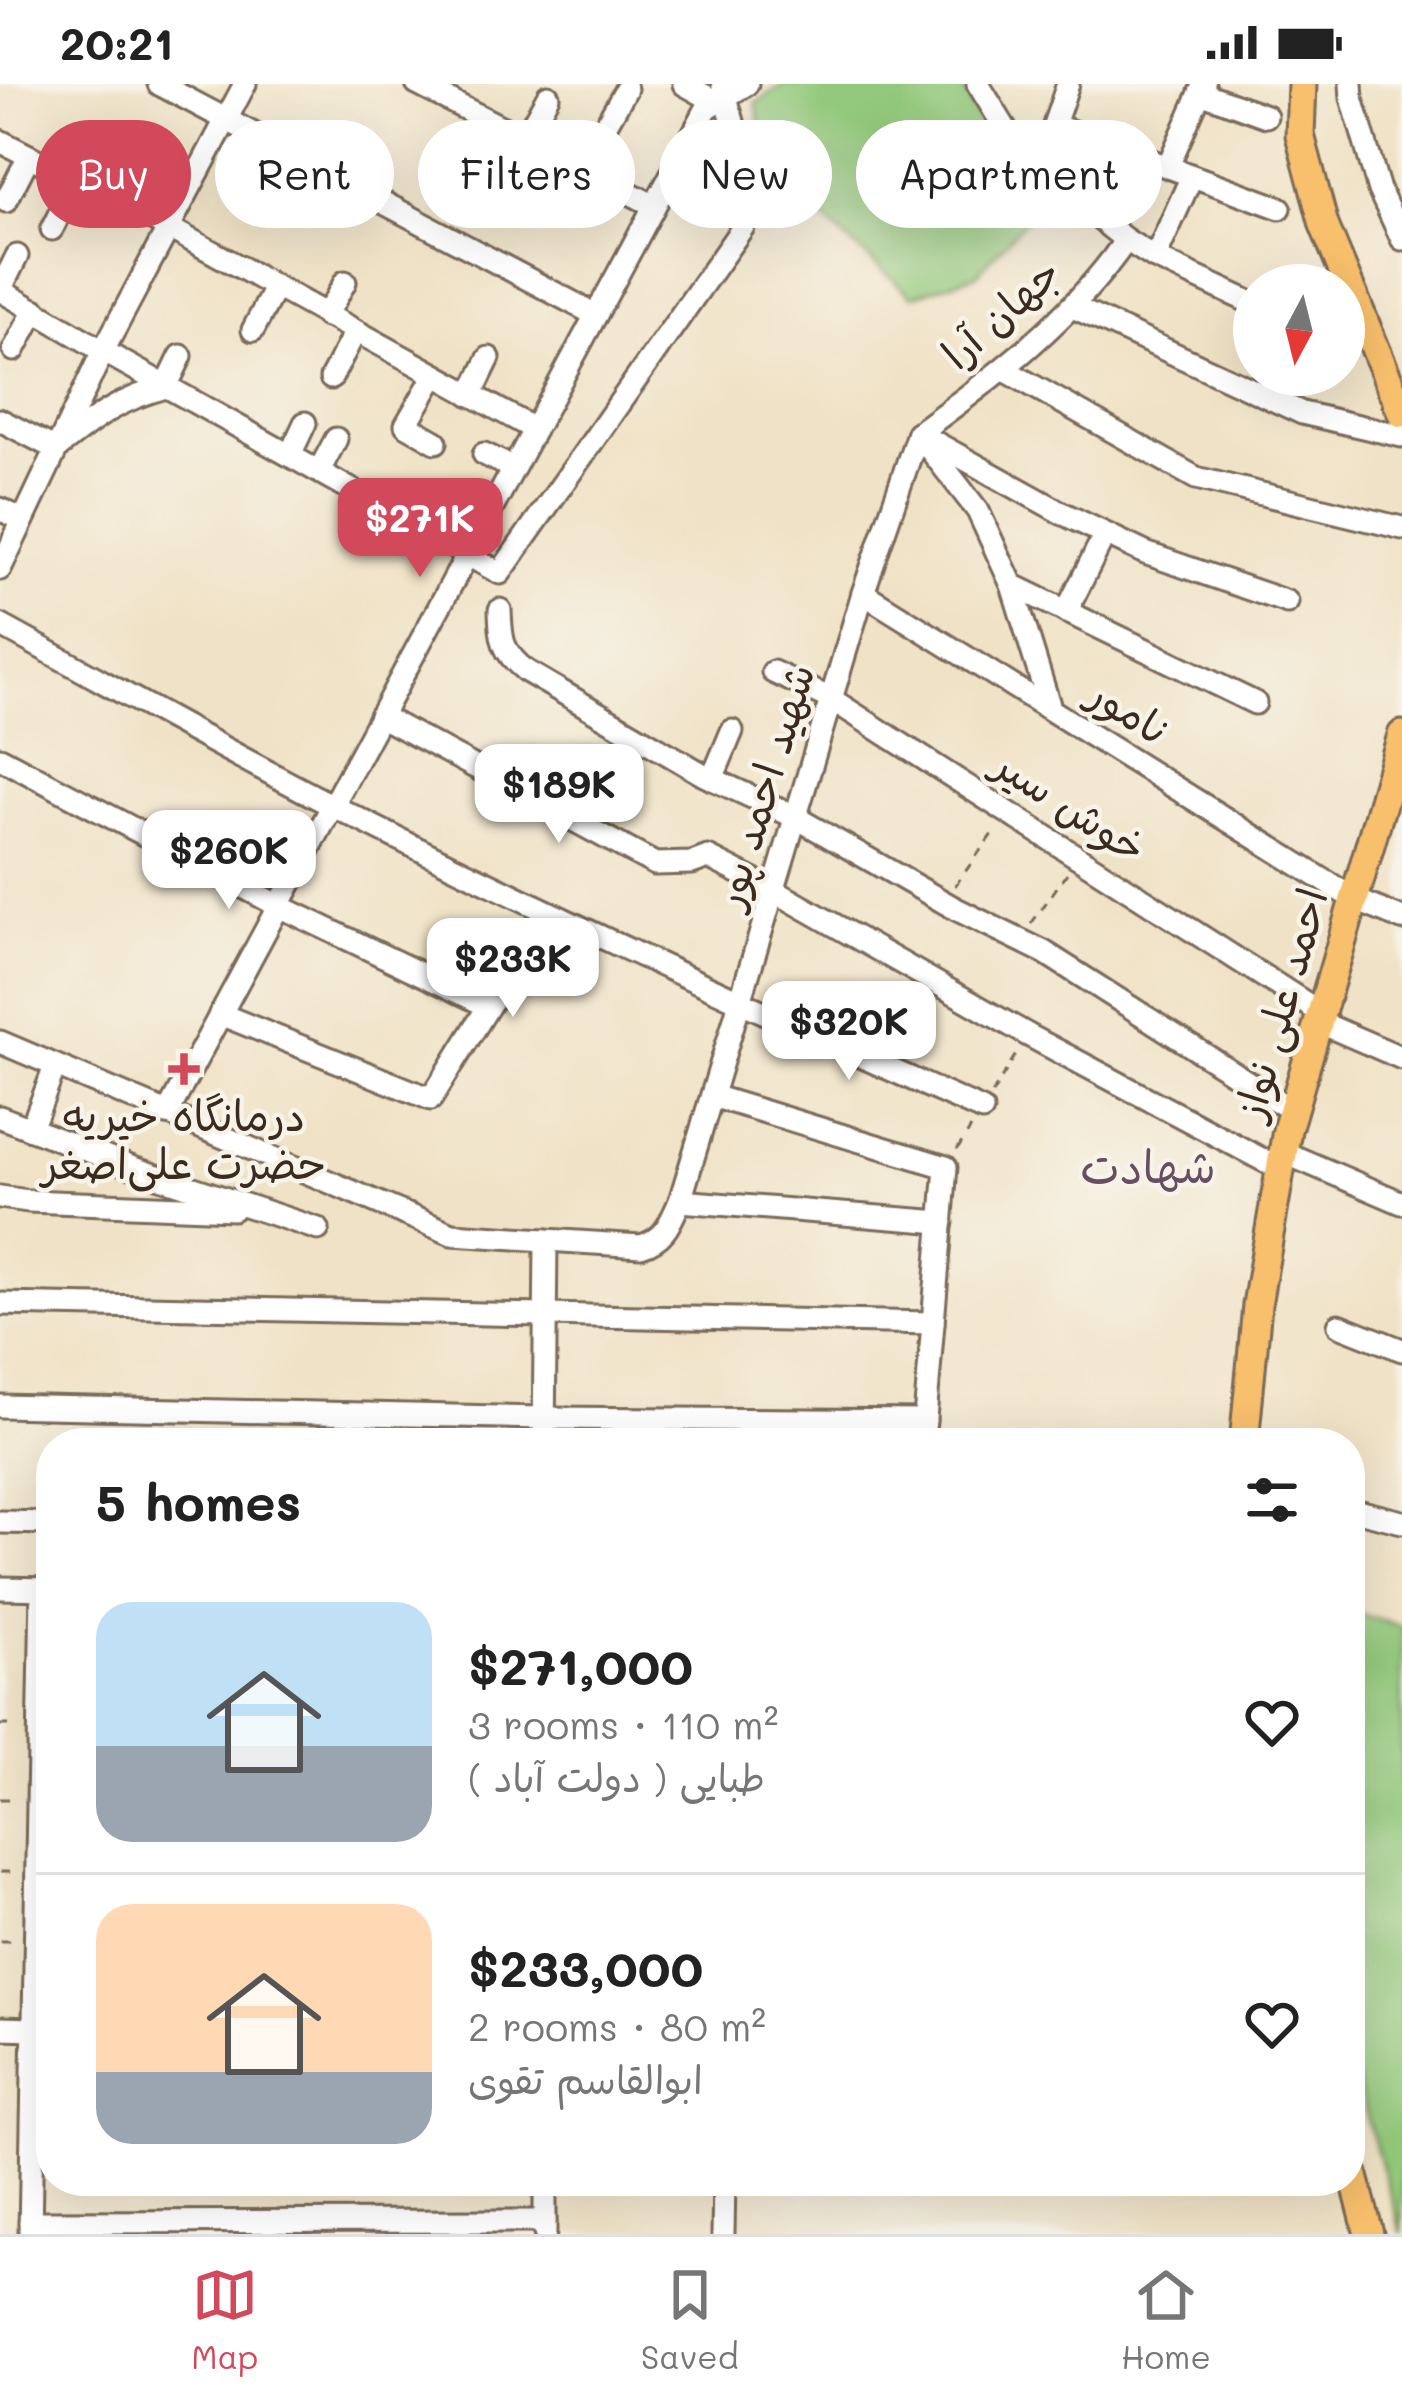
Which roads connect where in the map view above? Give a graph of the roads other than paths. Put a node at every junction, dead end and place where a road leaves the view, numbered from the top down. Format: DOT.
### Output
graph roads {
  1 [pos="159,84"];
  2 [pos="245,84"];
  3 [pos="684,84"];
  4 [pos="747,84"];
  5 [pos="978,84"];
  6 [pos="1068,84"];
  7 [pos="1302,84"];
  8 [pos="1351,84"];
  9 [pos="421,85"];
  10 [pos="1202,88"];
  11 [pos="626,89"];
  12 [pos="721,94"];
  13 [pos="548,96"];
  14 [pos="1266,116"];
  15 [pos="226,120"];
  16 [pos="491,120"];
  17 [pos="535,120"];
  18 [pos="609,120"];
  19 [pos="0,141"];
  20 [pos="215,141"];
  21 [pos="29,156"];
  22 [pos="36,160"];
  23 [pos="1168,166"];
  24 [pos="1192,176"];
  25 [pos="191,186"];
  26 [pos="1379,190"];
  27 [pos="635,195"];
  28 [pos="1402,199"];
  29 [pos="6,201"];
  30 [pos="653,205"];
  31 [pos="1280,208"];
  32 [pos="394,209"];
  33 [pos="169,228"];
  34 [pos="1402,239"];
  35 [pos="1126,240"];
  36 [pos="17,256"];
  37 [pos="1155,258"];
  38 [pos="345,282"];
  39 [pos="275,288"];
  40 [pos="0,290"];
  41 [pos="1233,294"];
  42 [pos="1073,307"];
  43 [pos="35,310"];
  44 [pos="596,315"];
  45 [pos="326,316"];
  46 [pos="253,330"];
  47 [pos="356,332"];
  48 [pos="14,350"];
  49 [pos="104,351"];
  50 [pos="181,356"];
  51 [pos="489,358"];
  52 [pos="1004,370"];
  53 [pos="435,375"];
  54 [pos="331,378"];
  55 [pos="166,387"];
  56 [pos="471,394"];
  57 [pos="1402,413"];
  58 [pos="0,420"];
  59 [pos="305,423"];
  60 [pos="535,429"];
  61 [pos="918,433"];
  62 [pos="1402,436"];
  63 [pos="336,439"];
  64 [pos="436,442"];
  65 [pos="56,449"];
  66 [pos="484,454"];
  67 [pos="290,455"];
  68 [pos="513,468"];
  69 [pos="320,471"];
  70 [pos="0,508"];
  71 [pos="23,520"];
  72 [pos="1402,528"];
  73 [pos="1105,534"];
  74 [pos="466,553"];
  75 [pos="0,569"];
  76 [pos="1012,584"];
  77 [pos="863,593"];
  78 [pos="1287,602"];
  79 [pos="500,610"];
  80 [pos="1066,612"];
  81 [pos="0,625"];
  82 [pos="773,673"];
  83 [pos="831,699"];
  84 [pos="1255,703"];
  85 [pos="1050,708"];
  86 [pos="380,716"];
  87 [pos="732,731"];
  88 [pos="1400,747"];
  89 [pos="0,758"];
  90 [pos="712,779"];
  91 [pos="333,806"];
  92 [pos="795,817"];
  93 [pos="773,890"];
  94 [pos="1354,899"];
  95 [pos="279,906"];
  96 [pos="547,912"];
  97 [pos="1402,919"];
  98 [pos="740,1003"];
  99 [pos="488,1006"];
  100 [pos="220,1014"];
  101 [pos="1320,1017"];
  102 [pos="0,1042"];
  103 [pos="1402,1058"];
  104 [pos="55,1067"];
  105 [pos="712,1096"];
  106 [pos="982,1110"];
  107 [pos="1293,1111"];
  108 [pos="167,1114"];
  109 [pos="0,1117"];
  110 [pos="31,1129"];
  111 [pos="1282,1160"];
  112 [pos="0,1197"];
  113 [pos="680,1202"];
  114 [pos="1402,1202"];
  115 [pos="256,1210"];
  116 [pos="942,1222"];
  117 [pos="318,1229"];
  118 [pos="546,1240"];
  119 [pos="0,1304"];
  120 [pos="544,1315"];
  121 [pos="933,1323"];
  122 [pos="1340,1325"];
  123 [pos="1402,1350"];
  124 [pos="0,1406"];
  125 [pos="544,1418"];
  126 [pos="544,1428"];
  127 [pos="815,1428"];
  128 [pos="924,1428"];
  129 [pos="1245,1428"];
  130 [pos="1365,1511"];
  131 [pos="1400,1517"];
  132 [pos="0,1522"];
  133 [pos="36,1523"];
  134 [pos="0,1588"];
  135 [pos="36,1589"];
  136 [pos="36,2015"];
  137 [pos="0,2028"];
  138 [pos="34,2029"];
  139 [pos="36,2046"];
  140 [pos="36,2162"];
  141 [pos="544,2196"];
  142 [pos="724,2196"];
  143 [pos="1359,2196"];
  144 [pos="30,2228"];
  145 [pos="544,2228"];
  146 [pos="723,2234"];
  147 [pos="1369,2234"];
  1 -- 15 [label="street"];
  2 -- 15 [label="street"];
  3 -- 12 [label="street"];
  4 -- 12 [label="street"];
  5 -- 35 [label="street"];
  6 -- 23 [label="street"];
  7 -- 57 [label="main road"];
  8 -- 26 [label="street"];
  9 -- 16 [label="street"];
  10 -- 14 [label="street"];
  10 -- 23 [label="street"];
  11 -- 18 [label="street"];
  12 -- 30 [label="street"];
  12 -- 74 [label="street"];
  13 -- 17 [label="street"];
  19 -- 21 [label="street"];
  20 -- 25 [label="street"];
  21 -- 22 [label="street"];
  21 -- 29 [label="street"];
  23 -- 24 [label="street"];
  24 -- 31 [label="street"];
  24 -- 37 [label="street"];
  26 -- 28 [label="street"];
  26 -- 34 [label="street"];
  27 -- 30 [label="street"];
  30 -- 44 [label="street"];
  32 -- 44 [label="street"];
  33 -- 39 [label="street"];
  33 -- 49 [label="street"];
  35 -- 37 [label="street"];
  35 -- 42 [label="street, جهان آرا"];
  36 -- 40 [label="street"];
  37 -- 41 [label="street"];
  38 -- 45 [label="street"];
  39 -- 45 [label="street"];
  39 -- 46 [label="street"];
  40 -- 43 [label="street"];
  42 -- 52 [label="street, جهان آرا"];
  42 -- 62 [label="street"];
  43 -- 48 [label="street"];
  43 -- 49 [label="street"];
  44 -- 60 [label="street"];
  45 -- 47 [label="street"];
  47 -- 53 [label="street"];
  47 -- 54 [label="street"];
  49 -- 55 [label="street"];
  49 -- 65 [label="street"];
  50 -- 55 [label="street"];
  51 -- 56 [label="street"];
  52 -- 61 [label="street, جهان آرا"];
  52 -- 72 [label="street"];
  53 -- 56 [label="street"];
  53 -- 64 [label="street"];
  55 -- 65 [label="street"];
  55 -- 67 [label="street"];
  56 -- 60 [label="street"];
  58 -- 65 [label="street"];
  59 -- 67 [label="street"];
  60 -- 68 [label="street"];
  61 -- 73 [label="street"];
  61 -- 76 [label="street"];
  61 -- 77 [label="street, شهید احمد پور"];
  63 -- 69 [label="street"];
  65 -- 71 [label="street"];
  66 -- 68 [label="street"];
  67 -- 69 [label="street"];
  68 -- 74 [label="street"];
  69 -- 74 [label="street"];
  70 -- 71 [label="street"];
  71 -- 75 [label="street"];
  73 -- 78 [label="street"];
  73 -- 80 [label="street"];
  74 -- 86 [label="street"];
  76 -- 80 [label="street"];
  76 -- 85 [label="street"];
  77 -- 83 [label="street, شهید احمد پور"];
  77 -- 85 [label="street, نامور"];
  79 -- 90 [label="street"];
  80 -- 84 [label="street"];
  81 -- 91 [label="street"];
  82 -- 83 [label="street, خوش سیر"];
  83 -- 92 [label="street, شهید احمد پور"];
  83 -- 101 [label="street, خوش سیر"];
  85 -- 94 [label="street, نامور"];
  86 -- 91 [label="street"];
  86 -- 93 [label="street"];
  87 -- 90 [label="street"];
  88 -- 94 [label="main road, احمد علی نواز"];
  89 -- 95 [label="street"];
  90 -- 92 [label="street"];
  91 -- 95 [label="street"];
  91 -- 96 [label="street"];
  92 -- 93 [label="street, شهید احمد پور"];
  92 -- 107 [label="street"];
  93 -- 98 [label="street, شهید احمد پور"];
  93 -- 111 [label="street"];
  94 -- 97 [label="street, نامور"];
  94 -- 101 [label="main road, احمد علی نواز"];
  95 -- 99 [label="street"];
  95 -- 100 [label="street"];
  96 -- 98 [label="street"];
  96 -- 99 [label="street"];
  98 -- 105 [label="street, شهید احمد پور"];
  98 -- 106 [label="street"];
  99 -- 100 [label="street"];
  100 -- 108 [label="street"];
  101 -- 103 [label="street, خوش سیر"];
  101 -- 107 [label="main road, احمد علی نواز"];
  102 -- 104 [label="street"];
  104 -- 108 [label="street"];
  104 -- 110 [label="street"];
  105 -- 113 [label="street, شهید احمد پور"];
  105 -- 116 [label="street"];
  107 -- 111 [label="main road, احمد علی نواز"];
  108 -- 118 [label="street"];
  109 -- 110 [label="street"];
  110 -- 115 [label="street"];
  111 -- 114 [label="street"];
  111 -- 129 [label="main road, احمد علی نواز"];
  112 -- 115 [label="street"];
  113 -- 116 [label="street"];
  113 -- 118 [label="street, شهید احمد پور"];
  115 -- 117 [label="street"];
  116 -- 121 [label="street"];
  118 -- 120 [label="street"];
  119 -- 120 [label="street"];
  120 -- 121 [label="street"];
  120 -- 125 [label="street"];
  121 -- 128 [label="street"];
  122 -- 123 [label="street"];
  124 -- 125 [label="street"];
  125 -- 126 [label="street"];
  125 -- 127 [label="street"];
  130 -- 131 [label="street"];
  132 -- 133 [label="street"];
  134 -- 135 [label="street"];
  136 -- 138 [label="street"];
  137 -- 138 [label="street"];
  138 -- 139 [label="street"];
  140 -- 144 [label="street"];
  141 -- 145 [label="street"];
  142 -- 146 [label="street"];
  143 -- 147 [label="main road"];
  144 -- 145 [label="street"];
}
